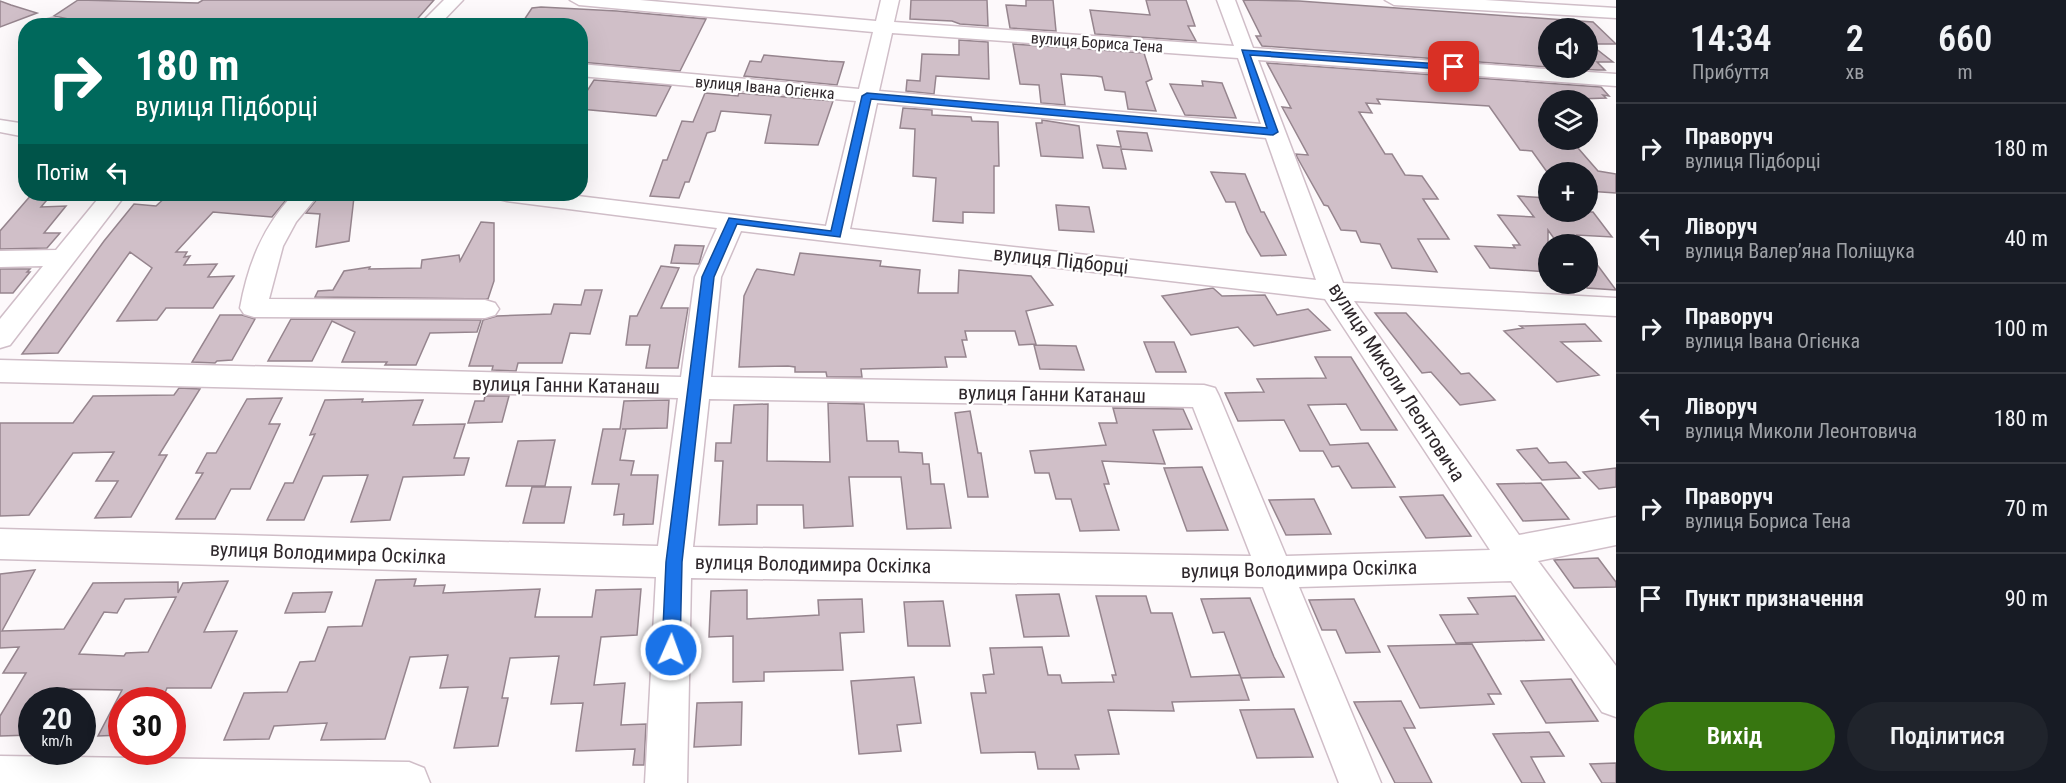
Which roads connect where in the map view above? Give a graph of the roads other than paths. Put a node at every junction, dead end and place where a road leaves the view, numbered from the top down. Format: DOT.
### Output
graph roads {
  1 [pos="454,0"];
  2 [pos="579,0"];
  3 [pos="890,0"];
  4 [pos="1226,0"];
  5 [pos="1394,0"];
  6 [pos="1616,13"];
  7 [pos="436,18"];
  8 [pos="885,27"];
  9 [pos="1245,52"];
  10 [pos="588,71"];
  11 [pos="1616,80"];
  12 [pos="867,96"];
  13 [pos="0,126"];
  14 [pos="18,129"];
  15 [pos="1273,132"];
  16 [pos="108,201"];
  17 [pos="302,201"];
  18 [pos="568,201"];
  19 [pos="733,220"];
  20 [pos="836,235"];
  21 [pos="63,258"];
  22 [pos="0,259"];
  23 [pos="1334,291"];
  24 [pos="1616,307"];
  25 [pos="485,309"];
  26 [pos="0,338"];
  27 [pos="0,371"];
  28 [pos="695,388"];
  29 [pos="1616,531"];
  30 [pos="0,544"];
  31 [pos="1515,558"];
  32 [pos="674,562"];
  33 [pos="1275,572"];
  34 [pos="1616,698"];
  35 [pos="0,777"];
  36 [pos="409,783"];
  37 [pos="666,783"];
  38 [pos="1360,783"];
  1 -- 7 [label="street"];
  2 -- 8 [label="street, вулиця Бориса Тена"];
  3 -- 8 [label="street"];
  4 -- 9 [label="street, вулиця Миколи Леонтовича"];
  5 -- 6 [label="street"];
  8 -- 9 [label="street, вулиця Бориса Тена"];
  8 -- 12 [label="street"];
  9 -- 11 [label="street, вулиця Бориса Тена"];
  9 -- 15 [label="street, вулиця Миколи Леонтовича"];
  10 -- 12 [label="street, вулиця Івана Огієнка"];
  12 -- 15 [label="street, вулиця Івана Огієнка"];
  12 -- 20 [label="street"];
  13 -- 14 [label="street"];
  15 -- 23 [label="street, вулиця Миколи Леонтовича"];
  16 -- 21 [label="street"];
  17 -- 25 [label="street"];
  18 -- 19 [label="street, вулиця Підборці"];
  19 -- 20 [label="street, вулиця Підборці"];
  19 -- 28 [label="street"];
  20 -- 23 [label="street, вулиця Підборці"];
  21 -- 22 [label="street"];
  21 -- 26 [label="street"];
  23 -- 24 [label="street, вулиця Підборці"];
  23 -- 31 [label="street, вулиця Миколи Леонтовича"];
  27 -- 28 [label="street, вулиця Ганни Катанаш"];
  28 -- 32 [label="street"];
  28 -- 33 [label="street, вулиця Ганни Катанаш"];
  29 -- 31 [label="street, вулиця Володимира Оскілка"];
  30 -- 32 [label="street, вулиця Володимира Оскілка"];
  31 -- 33 [label="street, вулиця Володимира Оскілка"];
  31 -- 34 [label="street, вулиця Миколи Леонтовича"];
  32 -- 33 [label="street, вулиця Володимира Оскілка"];
  32 -- 37 [label="street"];
  33 -- 38 [label="street"];
  35 -- 36 [label="street"];
}
